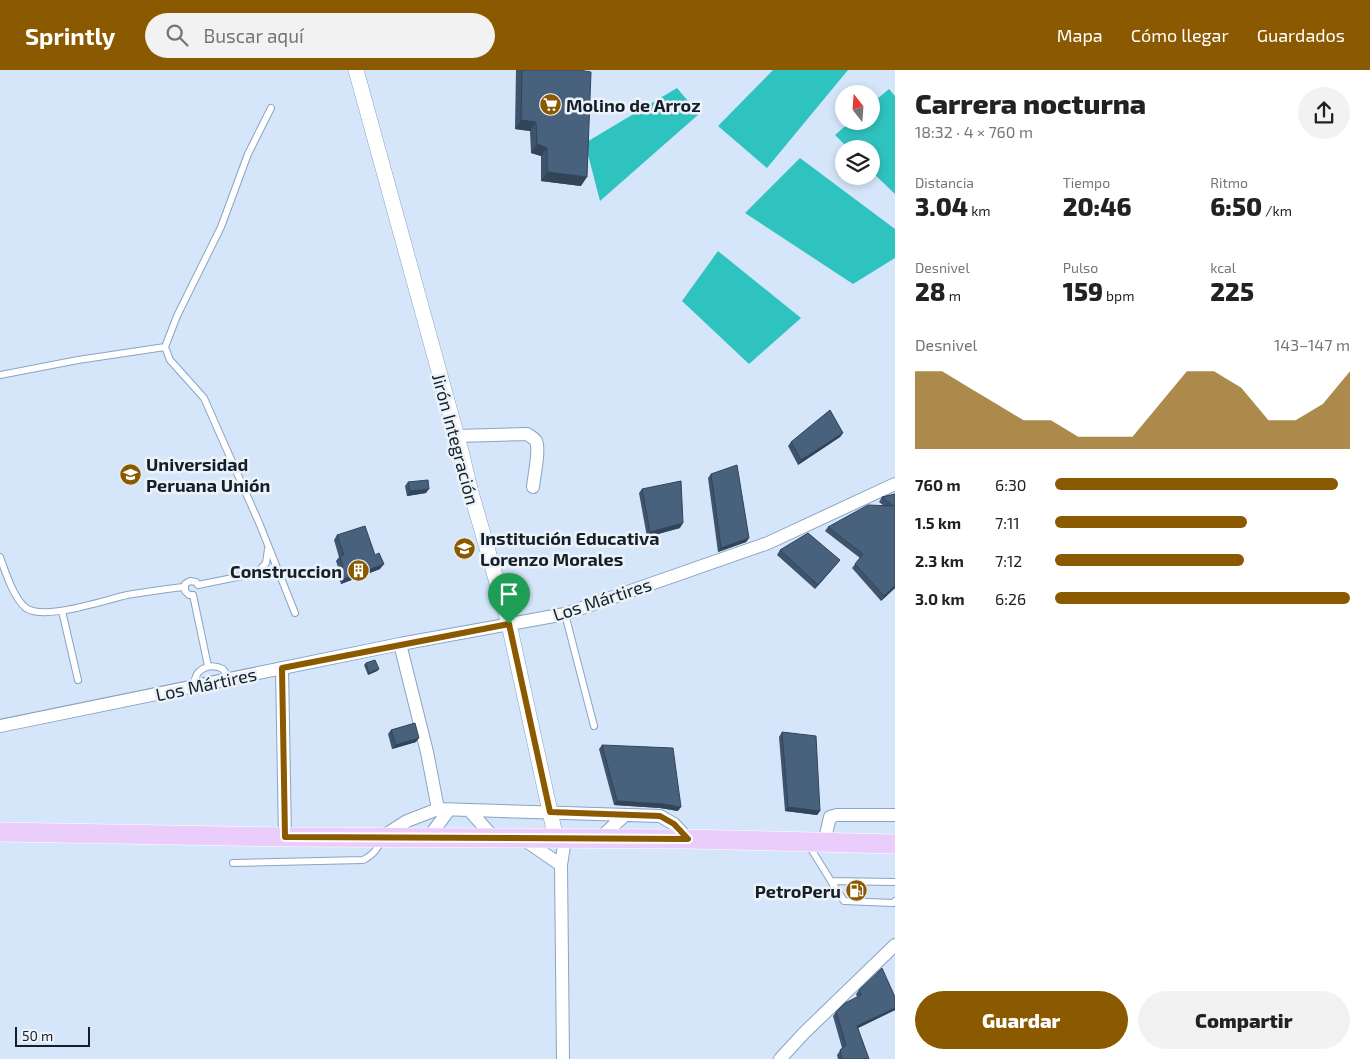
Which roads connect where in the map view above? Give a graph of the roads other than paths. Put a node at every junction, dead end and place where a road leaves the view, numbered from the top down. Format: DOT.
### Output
graph roads {
  1 [pos="356,70"];
  2 [pos="271,108"];
  3 [pos="164,347"];
  4 [pos="0,375"];
  5 [pos="456,436"];
  6 [pos="895,484"];
  7 [pos="533,486"];
  8 [pos="268,548"];
  9 [pos="0,557"];
  10 [pos="198,585"];
  11 [pos="184,587"];
  12 [pos="193,595"];
  13 [pos="62,611"];
  14 [pos="295,613"];
  15 [pos="565,614"];
  16 [pos="509,624"];
  17 [pos="400,644"];
  18 [pos="208,666"];
  19 [pos="282,668"];
  20 [pos="229,679"];
  21 [pos="78,680"];
  22 [pos="195,686"];
  23 [pos="0,726"];
  24 [pos="594,726"];
  25 [pos="444,809"];
  26 [pos="470,810"];
  27 [pos="550,812"];
  28 [pos="625,815"];
  29 [pos="895,815"];
  30 [pos="0,832"];
  31 [pos="285,837"];
  32 [pos="382,837"];
  33 [pos="428,838"];
  34 [pos="494,838"];
  35 [pos="523,839"];
  36 [pos="561,839"];
  37 [pos="688,839"];
  38 [pos="598,840"];
  39 [pos="816,843"];
  40 [pos="895,844"];
  41 [pos="233,864"];
  42 [pos="561,864"];
  43 [pos="832,882"];
  44 [pos="895,882"];
  45 [pos="895,901"];
  46 [pos="895,947"];
  47 [pos="563,1059"];
  48 [pos="780,1059"];
  1 -- 5 [label="street, Jirón Integración"];
  2 -- 3 [label="lane"];
  3 -- 4 [label="lane"];
  3 -- 8 [label="lane"];
  5 -- 7 [label="street"];
  5 -- 16 [label="street, Jirón Integración"];
  6 -- 15 [label="street, Los Mártires"];
  8 -- 10 [label="lane"];
  8 -- 14 [label="lane"];
  9 -- 13 [label="lane"];
  10 -- 11 [label="lane"];
  10 -- 12 [label="lane"];
  11 -- 12 [label="lane"];
  11 -- 13 [label="lane"];
  12 -- 18 [label="lane"];
  13 -- 21 [label="lane"];
  15 -- 16 [label="street, Los Mártires"];
  15 -- 24 [label="lane"];
  16 -- 17 [label="street, Los Mártires"];
  16 -- 27 [label="street, Jirón Integración"];
  17 -- 19 [label="street, Los Mártires"];
  17 -- 25 [label="street"];
  18 -- 20 [label="lane"];
  18 -- 22 [label="lane"];
  19 -- 20 [label="street, Los Mártires"];
  19 -- 31 [label="street"];
  20 -- 22 [label="street, Los Mártires"];
  22 -- 23 [label="street, Los Mártires"];
  25 -- 26 [label="street"];
  25 -- 32 [label="street"];
  25 -- 33 [label="street"];
  26 -- 27 [label="street"];
  26 -- 34 [label="street"];
  27 -- 28 [label="street"];
  27 -- 36 [label="street, Jirón Integración"];
  28 -- 37 [label="street"];
  28 -- 38 [label="street"];
  29 -- 39 [label="street"];
  30 -- 31 [label="main road"];
  31 -- 32 [label="main road"];
  32 -- 33 [label="main road"];
  32 -- 41 [label="lane"];
  33 -- 34 [label="main road"];
  34 -- 35 [label="main road"];
  35 -- 36 [label="main road"];
  35 -- 42 [label="street"];
  36 -- 38 [label="main road"];
  36 -- 42 [label="street"];
  37 -- 38 [label="main road"];
  37 -- 39 [label="main road"];
  39 -- 40 [label="main road"];
  39 -- 43 [label="lane"];
  42 -- 47 [label="street"];
  43 -- 44 [label="lane"];
  43 -- 45 [label="lane"];
  46 -- 48 [label="street"];
}
